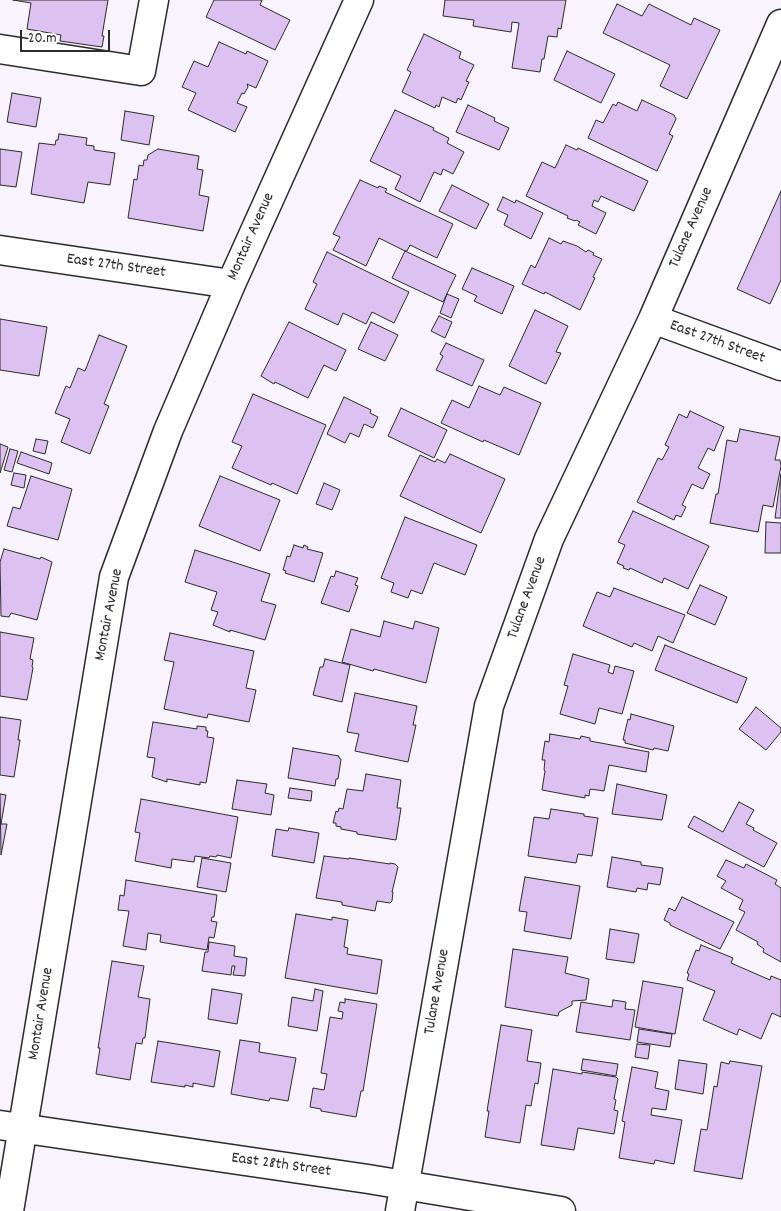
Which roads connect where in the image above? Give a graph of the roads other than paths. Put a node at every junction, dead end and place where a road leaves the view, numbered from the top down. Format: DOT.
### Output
graph roads {
  1 [pos="154,0"];
  2 [pos="359,0"];
  3 [pos="781,24"];
  4 [pos="0,49"];
  5 [pos="0,250"];
  6 [pos="231,284"];
  7 [pos="653,319"];
  8 [pos="781,366"];
  9 [pos="11,1127"];
  10 [pos="404,1185"];
  11 [pos="9,1211"];
  12 [pos="400,1211"];
  13 [pos="561,1211"];
  1 -- 4 [label="street"];
  2 -- 6 [label="street, Montair Avenue"];
  3 -- 7 [label="street, Tulane Avenue"];
  5 -- 6 [label="street, East 27th Street"];
  6 -- 9 [label="street, Montair Avenue"];
  7 -- 8 [label="street, East 27th Street"];
  7 -- 10 [label="street, Tulane Avenue"];
  9 -- 10 [label="street, East 28th Street"];
  9 -- 11 [label="street, Montair Avenue"];
  10 -- 12 [label="street, Tulane Avenue"];
  10 -- 13 [label="street, East 28th Street"];
}
